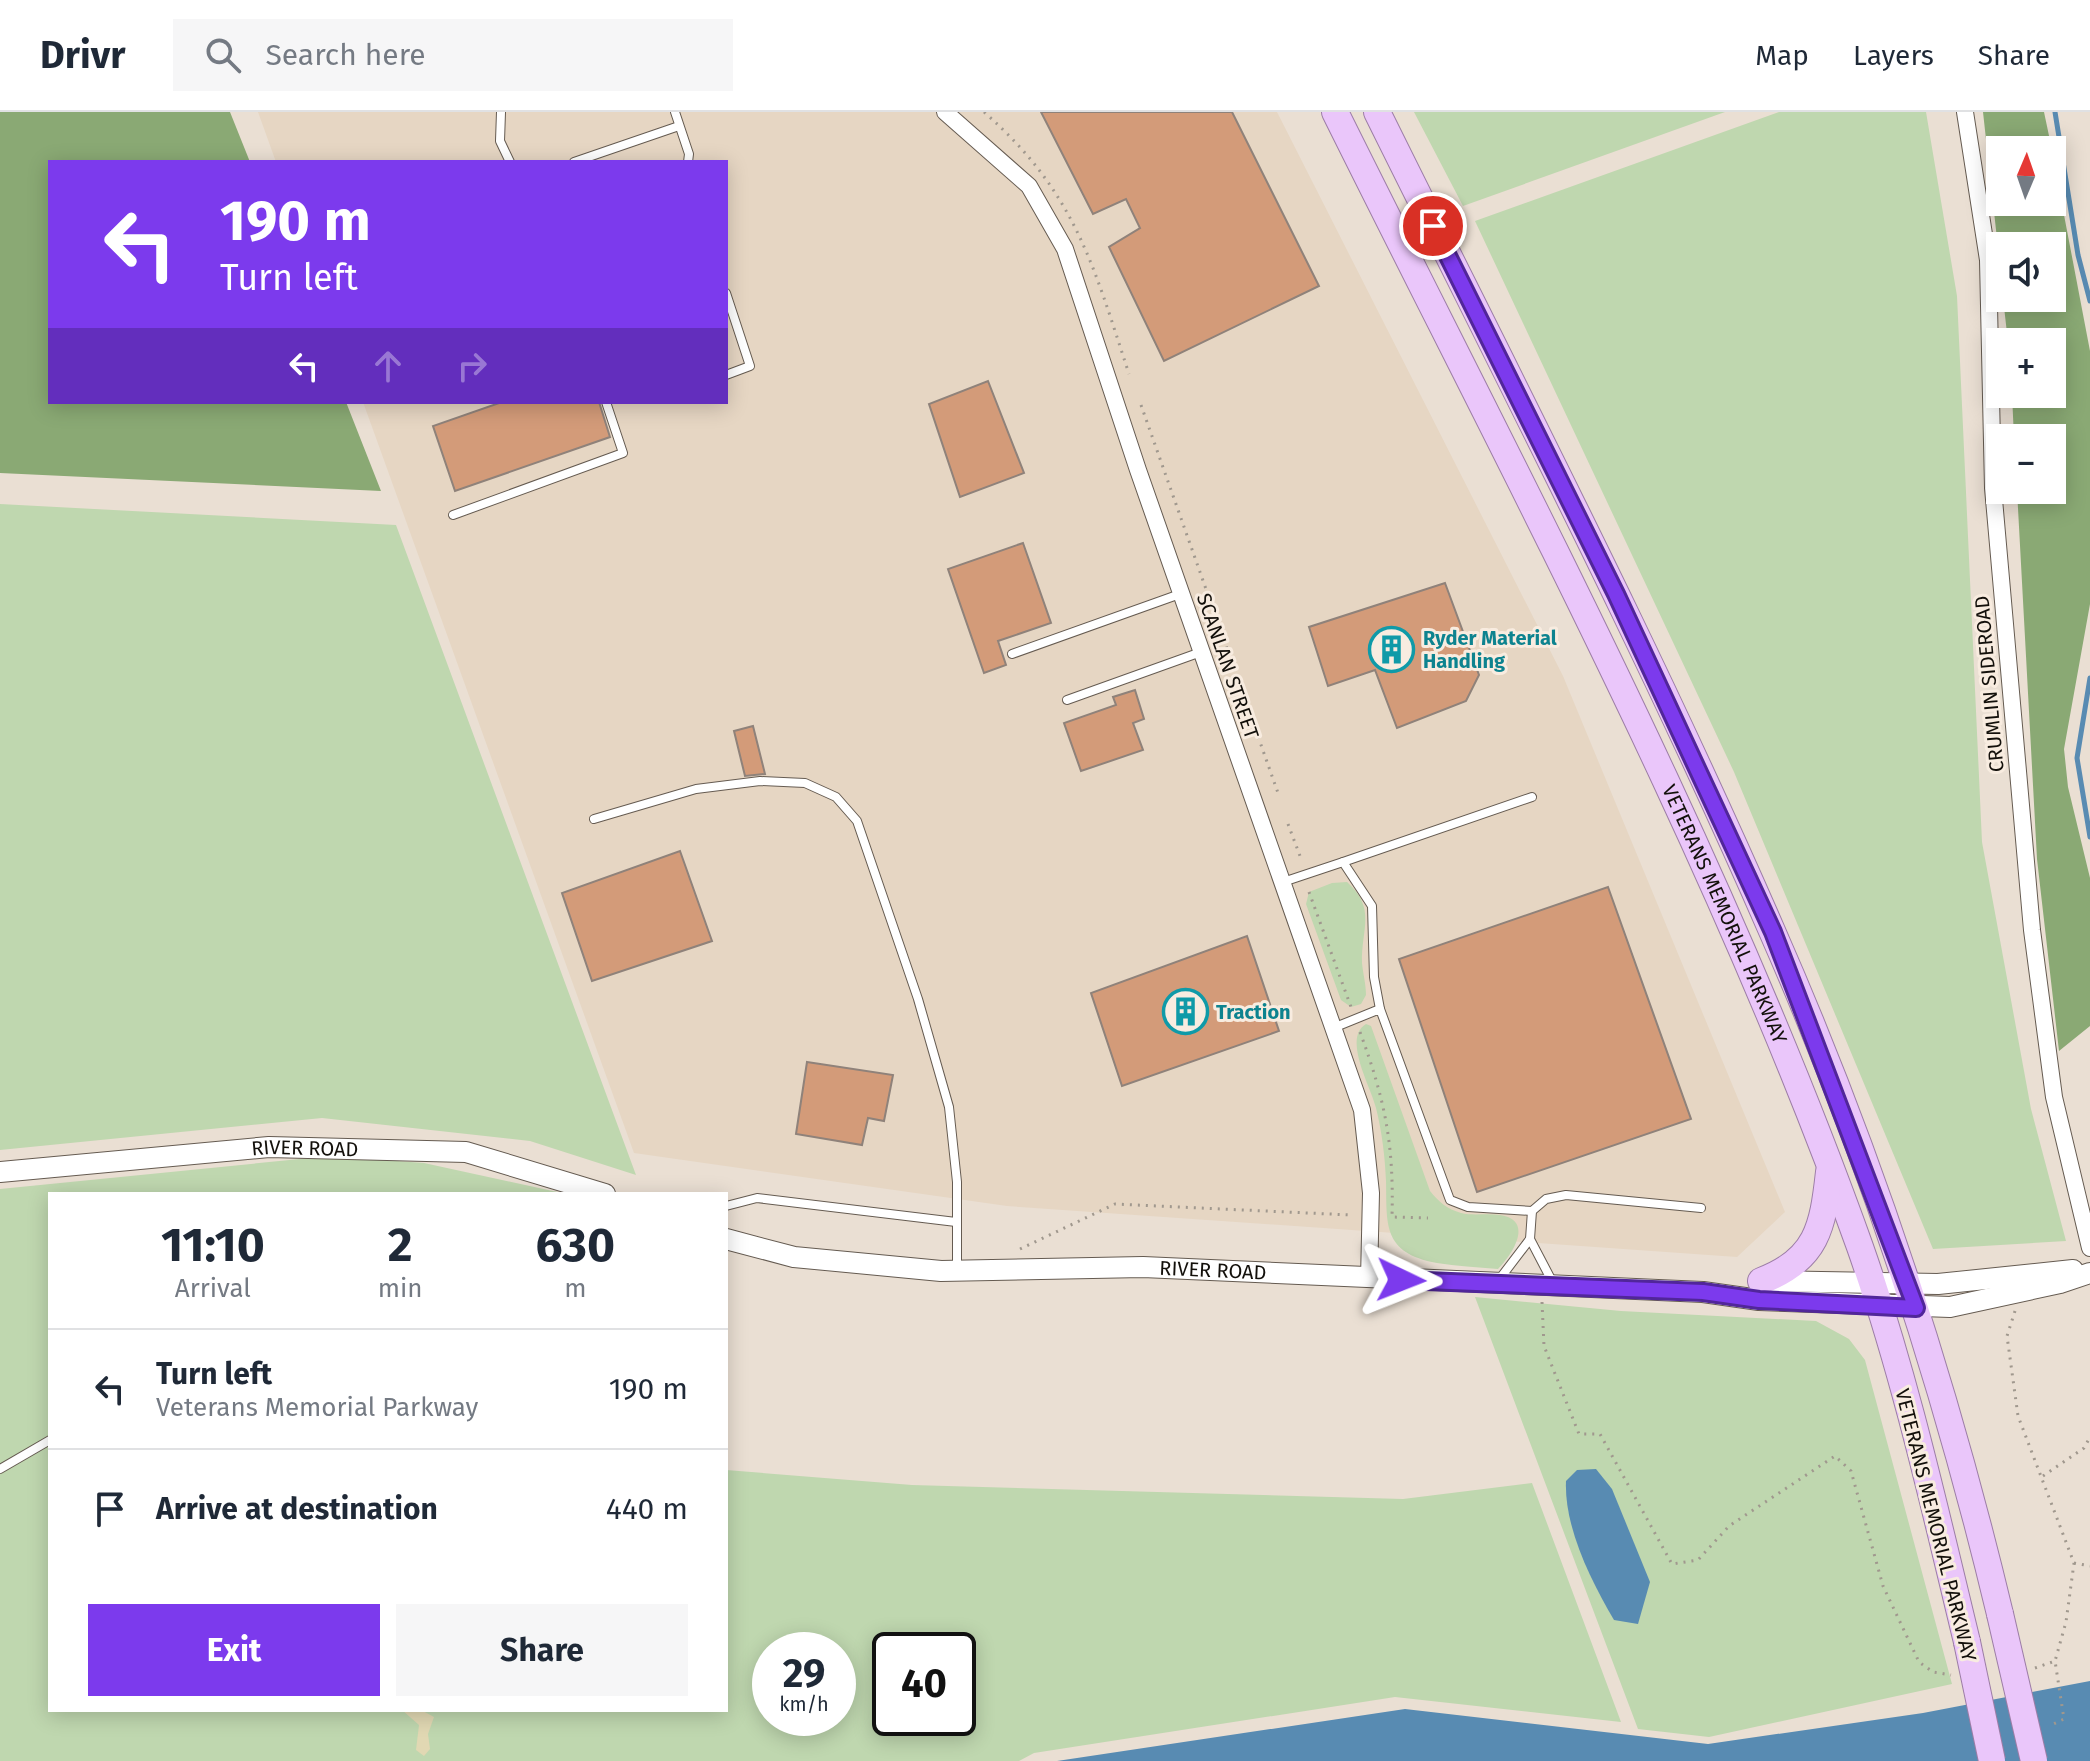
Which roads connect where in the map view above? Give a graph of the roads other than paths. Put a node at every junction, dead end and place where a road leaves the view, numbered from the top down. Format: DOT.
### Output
graph roads {
  1 [pos="501,112"];
  2 [pos="675,112"];
  3 [pos="945,112"];
  4 [pos="1335,112"];
  5 [pos="1377,112"];
  6 [pos="1965,112"];
  7 [pos="679,126"];
  8 [pos="509,160"];
  9 [pos="580,160"];
  10 [pos="688,160"];
  11 [pos="728,299"];
  12 [pos="728,374"];
  13 [pos="607,404"];
  14 [pos="453,515"];
  15 [pos="1181,593"];
  16 [pos="1202,652"];
  17 [pos="1012,654"];
  18 [pos="1067,700"];
  19 [pos="1532,797"];
  20 [pos="594,819"];
  21 [pos="1343,862"];
  22 [pos="1282,882"];
  23 [pos="1380,1009"];
  24 [pos="1333,1028"];
  25 [pos="1830,1169"];
  26 [pos="0,1172"];
  27 [pos="598,1192"];
  28 [pos="728,1205"];
  29 [pos="1701,1208"];
  30 [pos="1532,1211"];
  31 [pos="956,1222"];
  32 [pos="1530,1239"];
  33 [pos="728,1240"];
  34 [pos="2090,1248"];
  35 [pos="957,1270"];
  36 [pos="2090,1272"];
  37 [pos="1369,1279"];
  38 [pos="1761,1281"];
  39 [pos="1496,1284"];
  40 [pos="1548,1286"];
  41 [pos="1703,1292"];
  42 [pos="1874,1295"];
  43 [pos="1912,1296"];
  44 [pos="48,1441"];
  45 [pos="0,1469"];
  46 [pos="1992,1761"];
  47 [pos="2034,1761"];
  1 -- 8 [label="lane"];
  2 -- 7 [label="lane"];
  3 -- 15 [label="street, SCANLAN STREET"];
  4 -- 25 [label="highway, VETERANS MEMORIAL PARKWAY"];
  5 -- 43 [label="highway, VETERANS MEMORIAL PARKWAY"];
  6 -- 34 [label="street, CRUMLIN SIDEROAD"];
  7 -- 9 [label="lane"];
  7 -- 10 [label="lane"];
  11 -- 12 [label="lane"];
  13 -- 14 [label="lane"];
  15 -- 16 [label="street, SCANLAN STREET"];
  15 -- 17 [label="lane"];
  16 -- 18 [label="lane"];
  16 -- 22 [label="street, SCANLAN STREET"];
  19 -- 21 [label="lane"];
  20 -- 31 [label="lane"];
  21 -- 22 [label="lane"];
  21 -- 23 [label="lane"];
  22 -- 24 [label="street, SCANLAN STREET"];
  23 -- 24 [label="lane"];
  23 -- 30 [label="lane"];
  24 -- 37 [label="street, SCANLAN STREET"];
  25 -- 38 [label="highway"];
  25 -- 42 [label="highway, VETERANS MEMORIAL PARKWAY"];
  26 -- 27 [label="street, RIVER ROAD"];
  28 -- 31 [label="lane"];
  29 -- 30 [label="lane"];
  30 -- 32 [label="lane"];
  31 -- 35 [label="lane"];
  32 -- 39 [label="lane"];
  32 -- 40 [label="lane"];
  33 -- 35 [label="street, RIVER ROAD"];
  35 -- 37 [label="street, RIVER ROAD"];
  36 -- 43 [label="street"];
  36 -- 43 [label="street"];
  37 -- 39 [label="street, RIVER ROAD"];
  38 -- 41 [label="street, RIVER ROAD"];
  38 -- 42 [label="street, RIVER ROAD"];
  39 -- 40 [label="street, RIVER ROAD"];
  40 -- 41 [label="street, RIVER ROAD"];
  41 -- 42 [label="street, RIVER ROAD"];
  42 -- 43 [label="street, RIVER ROAD"];
  42 -- 46 [label="highway, VETERANS MEMORIAL PARKWAY, bridge"];
  43 -- 47 [label="highway, VETERANS MEMORIAL PARKWAY, bridge"];
  44 -- 45 [label="lane"];
}
